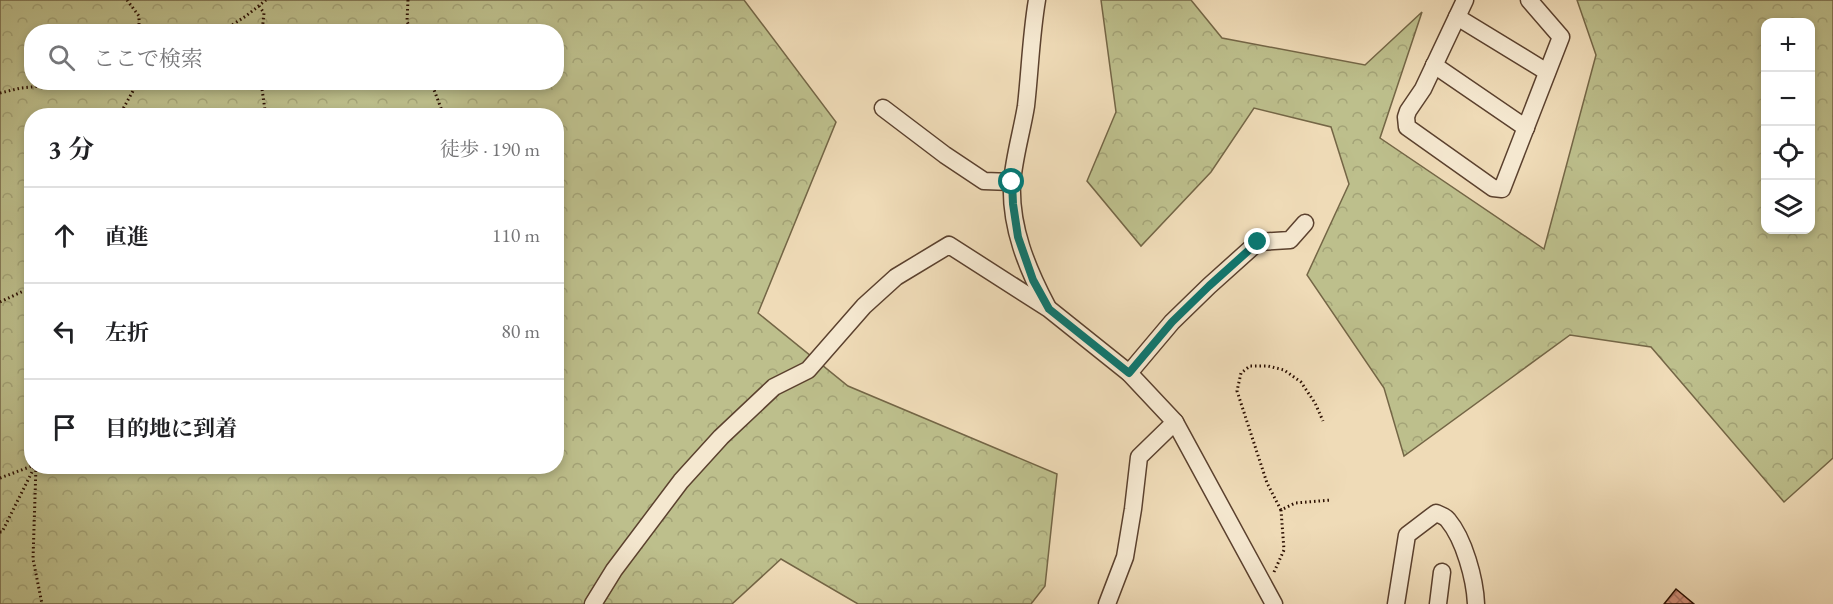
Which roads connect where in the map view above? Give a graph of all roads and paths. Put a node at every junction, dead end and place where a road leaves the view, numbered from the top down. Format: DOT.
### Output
graph roads {
  1 [pos="127,0"];
  2 [pos="266,0"];
  3 [pos="408,0"];
  4 [pos="1037,0"];
  5 [pos="1466,0"];
  6 [pos="1529,0"];
  7 [pos="259,6"];
  8 [pos="1457,17"];
  9 [pos="139,24"];
  10 [pos="233,24"];
  11 [pos="263,24"];
  12 [pos="408,24"];
  13 [pos="1434,65"];
  14 [pos="1547,72"];
  15 [pos="24,88"];
  16 [pos="134,90"];
  17 [pos="262,90"];
  18 [pos="434,90"];
  19 [pos="0,93"];
  20 [pos="123,108"];
  21 [pos="265,108"];
  22 [pos="441,108"];
  23 [pos="884,108"];
  24 [pos="1526,128"];
  25 [pos="1012,182"];
  26 [pos="1305,223"];
  27 [pos="24,291"];
  28 [pos="0,302"];
  29 [pos="1049,309"];
  30 [pos="1129,373"];
  31 [pos="1323,421"];
  32 [pos="1175,422"];
  33 [pos="24,470"];
  34 [pos="30,474"];
  35 [pos="34,474"];
  36 [pos="0,478"];
  37 [pos="1331,500"];
  38 [pos="1281,510"];
  39 [pos="0,532"];
  40 [pos="1442,572"];
  41 [pos="1270,598"];
  42 [pos="42,604"];
  43 [pos="592,604"];
  44 [pos="1107,604"];
  45 [pos="1396,604"];
  46 [pos="1438,604"];
  47 [pos="1476,604"];
  1 -- 9 [label="path"];
  2 -- 7 [label="path"];
  3 -- 12 [label="path"];
  4 -- 25 [label="street"];
  5 -- 8 [label="street"];
  6 -- 14 [label="street"];
  7 -- 10 [label="path"];
  7 -- 11 [label="path"];
  8 -- 13 [label="street"];
  8 -- 14 [label="street"];
  13 -- 24 [label="street"];
  13 -- 24 [label="street"];
  14 -- 24 [label="street"];
  15 -- 19 [label="path"];
  16 -- 20 [label="path"];
  17 -- 21 [label="path"];
  18 -- 22 [label="path"];
  23 -- 25 [label="street"];
  25 -- 29 [label="street"];
  26 -- 30 [label="street"];
  27 -- 28 [label="path"];
  29 -- 30 [label="street"];
  29 -- 43 [label="street"];
  30 -- 32 [label="street"];
  31 -- 38 [label="path"];
  32 -- 41 [label="street"];
  32 -- 44 [label="street"];
  33 -- 36 [label="path"];
  34 -- 39 [label="path"];
  35 -- 42 [label="path"];
  37 -- 38 [label="path"];
  38 -- 41 [label="path"];
  40 -- 46 [label="street"];
  45 -- 47 [label="street"];
}
